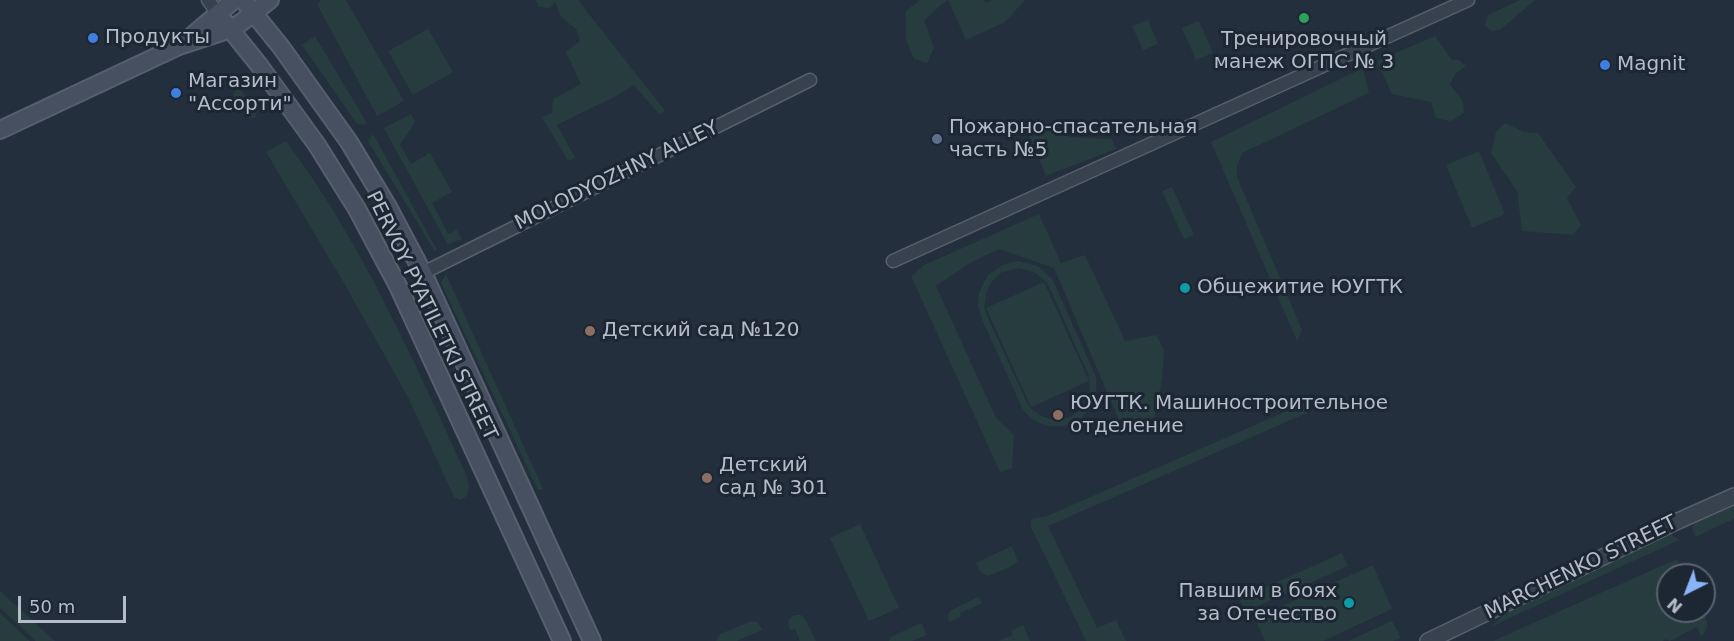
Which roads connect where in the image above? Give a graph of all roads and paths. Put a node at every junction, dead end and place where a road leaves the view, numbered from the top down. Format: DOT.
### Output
graph roads {
  1 [pos="208,0"];
  2 [pos="234,0"];
  3 [pos="243,0"];
  4 [pos="270,0"];
  5 [pos="1468,0"];
  6 [pos="254,13"];
  7 [pos="218,14"];
  8 [pos="231,29"];
  9 [pos="179,46"];
  10 [pos="810,80"];
  11 [pos="0,130"];
  12 [pos="894,261"];
  13 [pos="423,273"];
  14 [pos="1734,496"];
  15 [pos="562,641"];
  16 [pos="592,641"];
  17 [pos="1428,641"];
  1 -- 7 [label="street, PERVOY PYATILETKI STREET"];
  2 -- 7 [label="main road"];
  3 -- 6 [label="main road, PERVOY PYATILETKI STREET"];
  4 -- 6 [label="main road"];
  5 -- 12 [label="street"];
  6 -- 8 [label="main road"];
  6 -- 13 [label="main road, PERVOY PYATILETKI STREET"];
  7 -- 8 [label="main road, PERVOY PYATILETKI STREET"];
  7 -- 9 [label="main road"];
  8 -- 9 [label="main road"];
  8 -- 15 [label="main road, PERVOY PYATILETKI STREET"];
  9 -- 11 [label="main road"];
  10 -- 13 [label="street, MOLODYOZHNY ALLEY"];
  13 -- 16 [label="main road, PERVOY PYATILETKI STREET"];
  14 -- 17 [label="street, MARCHENKO STREET"];
}
